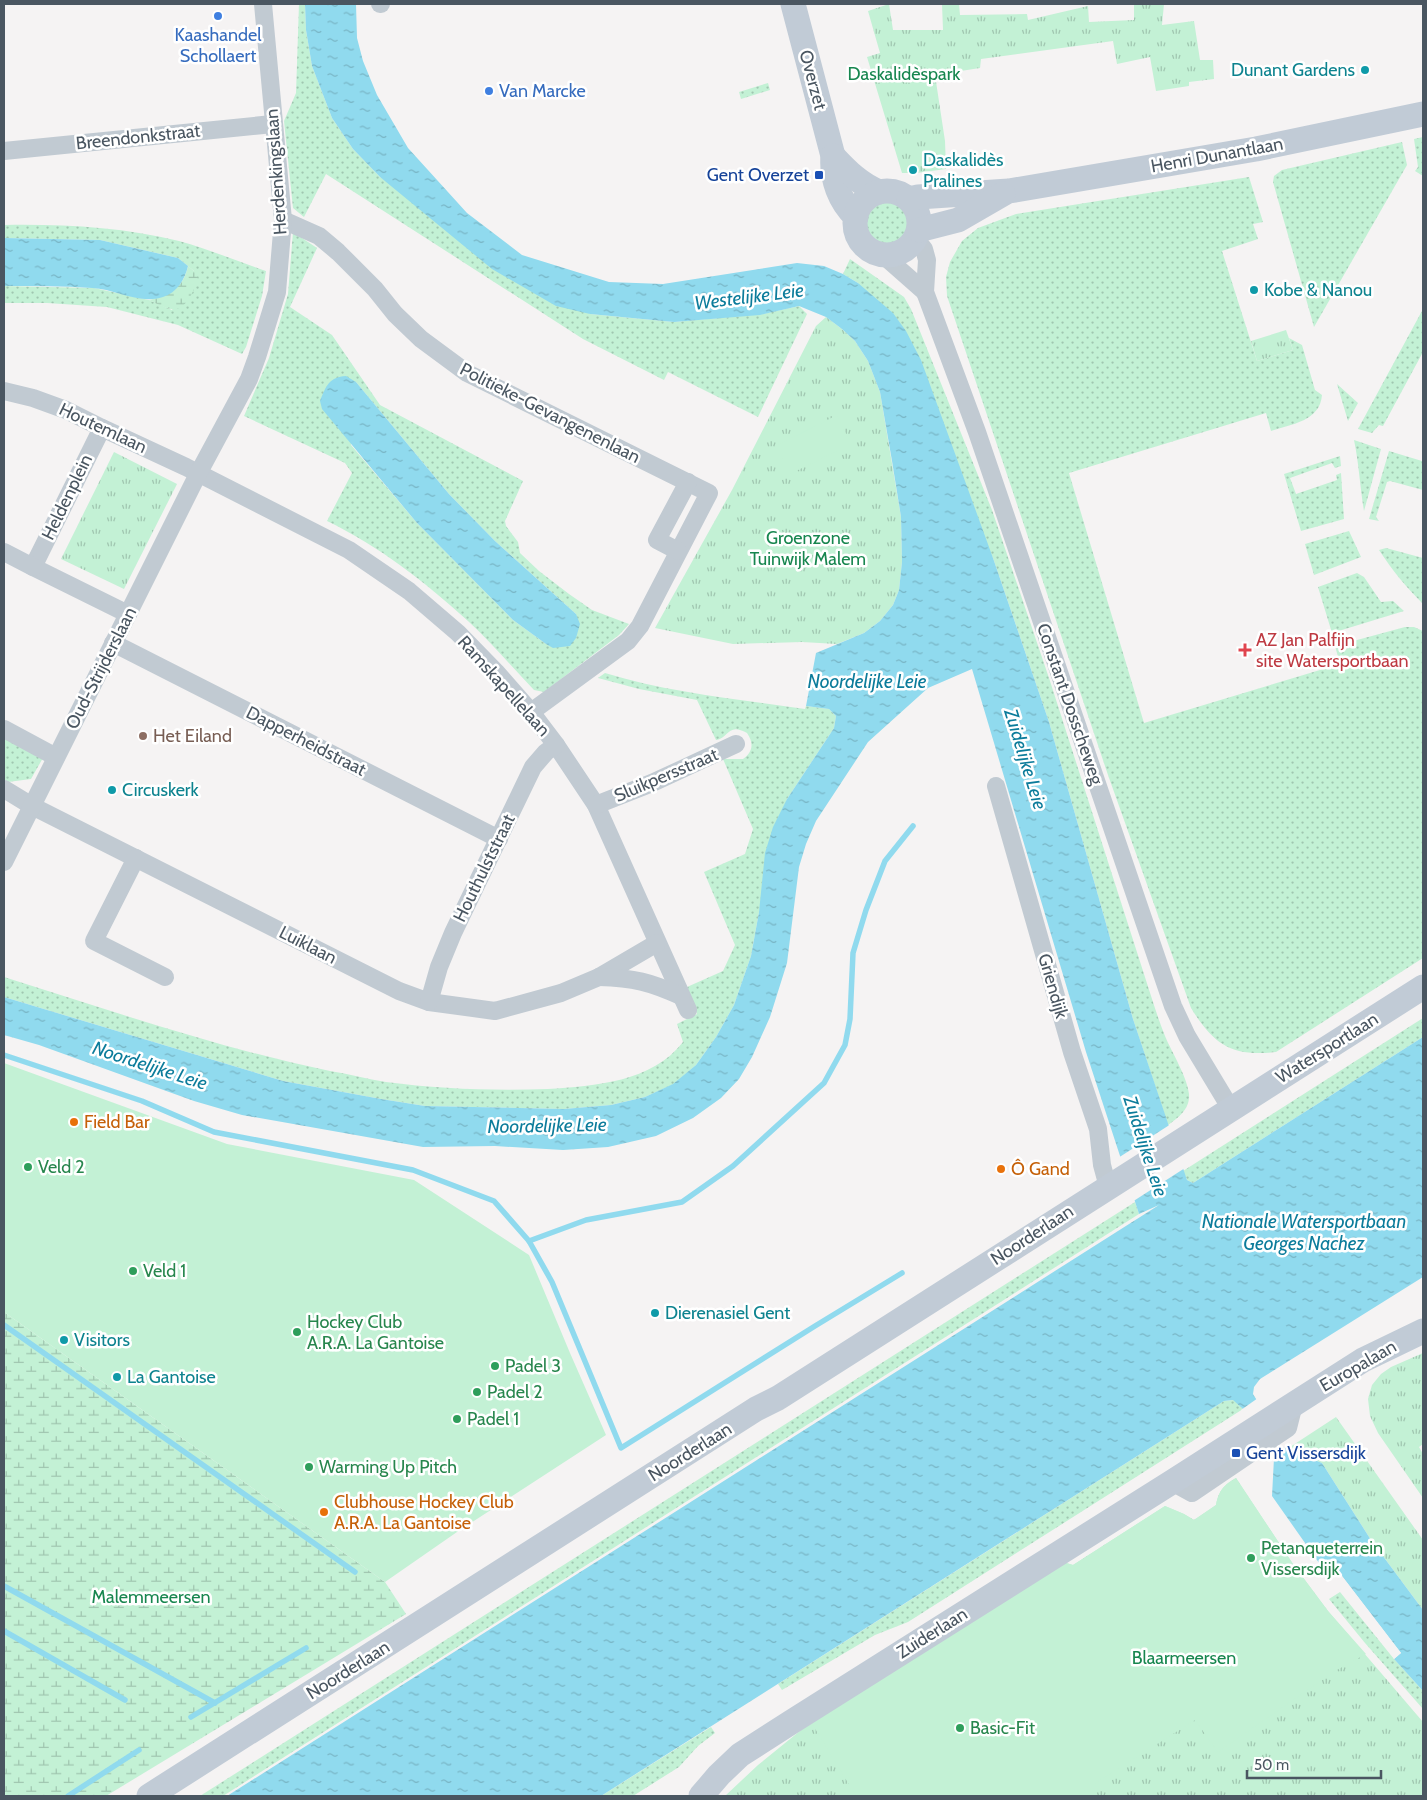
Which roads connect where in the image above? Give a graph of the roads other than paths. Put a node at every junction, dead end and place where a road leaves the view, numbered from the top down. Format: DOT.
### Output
graph roads {
  1 [pos="263,4"];
  2 [pos="793,4"];
  3 [pos="1423,114"];
  4 [pos="273,124"];
  5 [pos="4,151"];
  6 [pos="833,156"];
  7 [pos="1009,191"];
  8 [pos="879,192"];
  9 [pos="909,199"];
  10 [pos="856,217"];
  11 [pos="283,220"];
  12 [pos="917,234"];
  13 [pos="883,255"];
  14 [pos="925,292"];
  15 [pos="4,391"];
  16 [pos="102,428"];
  17 [pos="198,474"];
  18 [pos="688,482"];
  19 [pos="678,551"];
  20 [pos="4,552"];
  21 [pos="33,567"];
  22 [pos="128,614"];
  23 [pos="114,643"];
  24 [pos="531,712"];
  25 [pos="4,730"];
  26 [pos="736,744"];
  27 [pos="556,745"];
  28 [pos="56,757"];
  29 [pos="996,786"];
  30 [pos="4,789"];
  31 [pos="596,805"];
  32 [pos="32,806"];
  33 [pos="499,839"];
  34 [pos="136,858"];
  35 [pos="4,862"];
  36 [pos="657,943"];
  37 [pos="165,977"];
  38 [pos="599,977"];
  39 [pos="1423,987"];
  40 [pos="429,1002"];
  41 [pos="684,1003"];
  42 [pos="1231,1109"];
  43 [pos="1112,1184"];
  44 [pos="1423,1331"];
  45 [pos="1287,1415"];
  46 [pos="149,1796"];
  47 [pos="700,1796"];
  1 -- 4 [label="street, Herdenkingslaan"];
  2 -- 6 [label="street, Overzet"];
  3 -- 7 [label="street, Henri Dunantlaan"];
  4 -- 5 [label="street, Breendonkstraat"];
  4 -- 11 [label="street, Herdenkingslaan"];
  6 -- 8 [label="street, Overzet"];
  6 -- 10 [label="street, Overzet"];
  7 -- 9 [label="street, Henri Dunantlaan"];
  7 -- 12 [label="street, Henri Dunantlaan"];
  8 -- 9 [label="street, Overzet"];
  8 -- 10 [label="street"];
  9 -- 12 [label="street"];
  10 -- 13 [label="street, Overzet"];
  11 -- 17 [label="street, Herdenkingslaan"];
  11 -- 18 [label="street, Politieke-Gevangenenlaan"];
  12 -- 13 [label="street"];
  12 -- 14 [label="street, Constant Dosscheweg"];
  13 -- 14 [label="street, Constant Dosscheweg"];
  14 -- 42 [label="street, Constant Dosscheweg"];
  15 -- 16 [label="street, Houtemlaan"];
  16 -- 17 [label="street, Houtemlaan"];
  16 -- 21 [label="street, Heldenplein"];
  17 -- 22 [label="street, Oud-Strijderslaan"];
  17 -- 24 [label="street, Ramskapellelaan"];
  18 -- 19 [label="street"];
  18 -- 19 [label="street, Politieke-Gevangenenlaan"];
  19 -- 24 [label="street"];
  20 -- 21 [label="street"];
  21 -- 22 [label="street"];
  22 -- 23 [label="street, Oud-Strijderslaan"];
  23 -- 28 [label="street, Oud-Strijderslaan"];
  23 -- 33 [label="street, Dapperheidstraat"];
  24 -- 27 [label="street, Ramskapellelaan"];
  25 -- 28 [label="street"];
  26 -- 31 [label="street, Sluikpersstraat"];
  27 -- 31 [label="street, Ramskapellelaan"];
  27 -- 33 [label="street, Houthulststraat"];
  28 -- 32 [label="street, Oud-Strijderslaan"];
  29 -- 43 [label="street, Griendijk"];
  30 -- 32 [label="street, Luiklaan"];
  31 -- 36 [label="street, Ramskapellelaan"];
  32 -- 34 [label="street, Luiklaan"];
  32 -- 35 [label="street, Oud-Strijderslaan"];
  33 -- 40 [label="street, Houthulststraat"];
  34 -- 37 [label="street"];
  34 -- 40 [label="street, Luiklaan"];
  36 -- 38 [label="street, Luiklaan"];
  36 -- 41 [label="street, Ramskapellelaan"];
  38 -- 40 [label="street, Luiklaan"];
  38 -- 41 [label="street, Luiklaan"];
  39 -- 42 [label="street, Watersportlaan"];
  42 -- 43 [label="street, Noorderlaan"];
  43 -- 46 [label="street, Noorderlaan"];
  44 -- 45 [label="street, Europalaan"];
  45 -- 47 [label="street, Zuiderlaan"];
}
